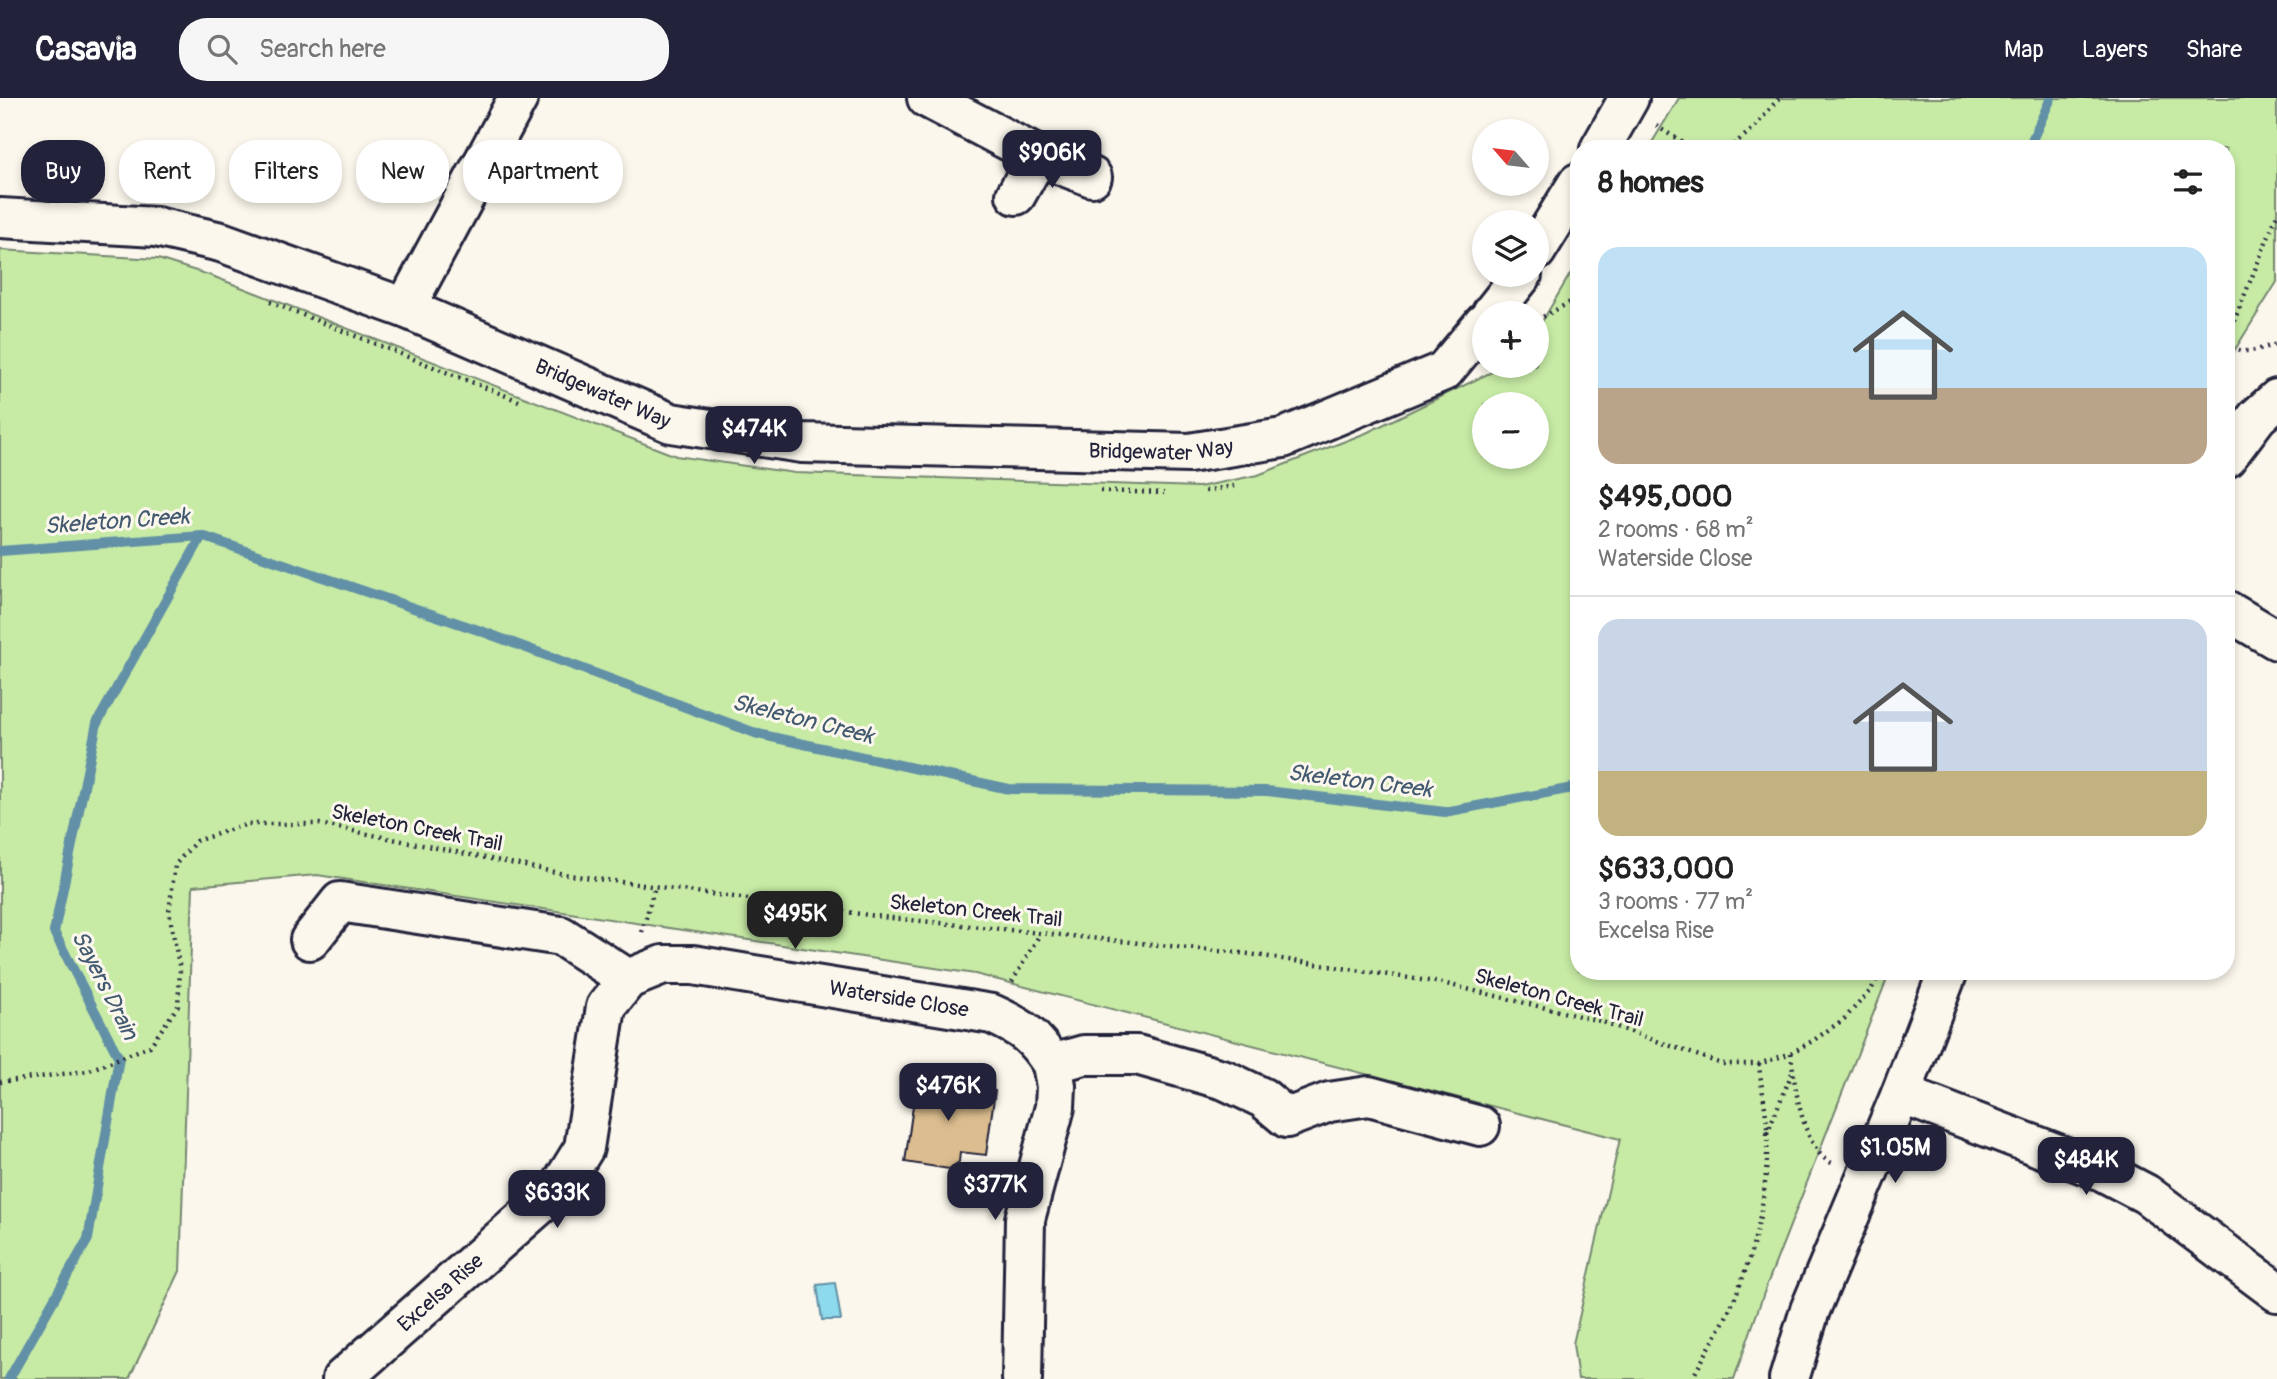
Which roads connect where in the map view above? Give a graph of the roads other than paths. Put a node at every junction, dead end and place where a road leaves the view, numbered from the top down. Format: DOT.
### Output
graph roads {
  1 [pos="518,98"];
  2 [pos="927,98"];
  3 [pos="1627,103"];
  4 [pos="1605,140"];
  5 [pos="1038,156"];
  6 [pos="1092,177"];
  7 [pos="1016,195"];
  8 [pos="1570,196"];
  9 [pos="0,218"];
  10 [pos="1549,230"];
  11 [pos="1513,287"];
  12 [pos="1501,301"];
  13 [pos="405,308"];
  14 [pos="1472,337"];
  15 [pos="2277,399"];
  16 [pos="2235,446"];
  17 [pos="2235,615"];
  18 [pos="2277,640"];
  19 [pos="310,940"];
  20 [pos="628,979"];
  21 [pos="1945,980"];
  22 [pos="1052,1065"];
  23 [pos="1901,1094"];
  24 [pos="1480,1126"];
  25 [pos="2277,1292"];
  26 [pos="342,1379"];
  27 [pos="1022,1379"];
  28 [pos="1788,1379"];
  1 -- 13 [label="street"];
  2 -- 5 [label="street"];
  3 -- 4 [label="street"];
  5 -- 6 [label="street"];
  5 -- 7 [label="street"];
  8 -- 10 [label="street"];
  9 -- 13 [label="street, Bridgewater Way"];
  11 -- 12 [label="street"];
  13 -- 14 [label="street, Bridgewater Way"];
  15 -- 16 [label="street"];
  17 -- 18 [label="street"];
  19 -- 20 [label="street"];
  20 -- 22 [label="street, Waterside Close"];
  20 -- 26 [label="street, Excelsa Rise"];
  21 -- 23 [label="street"];
  22 -- 24 [label="street"];
  22 -- 27 [label="street"];
  23 -- 25 [label="street"];
  23 -- 28 [label="street"];
}
